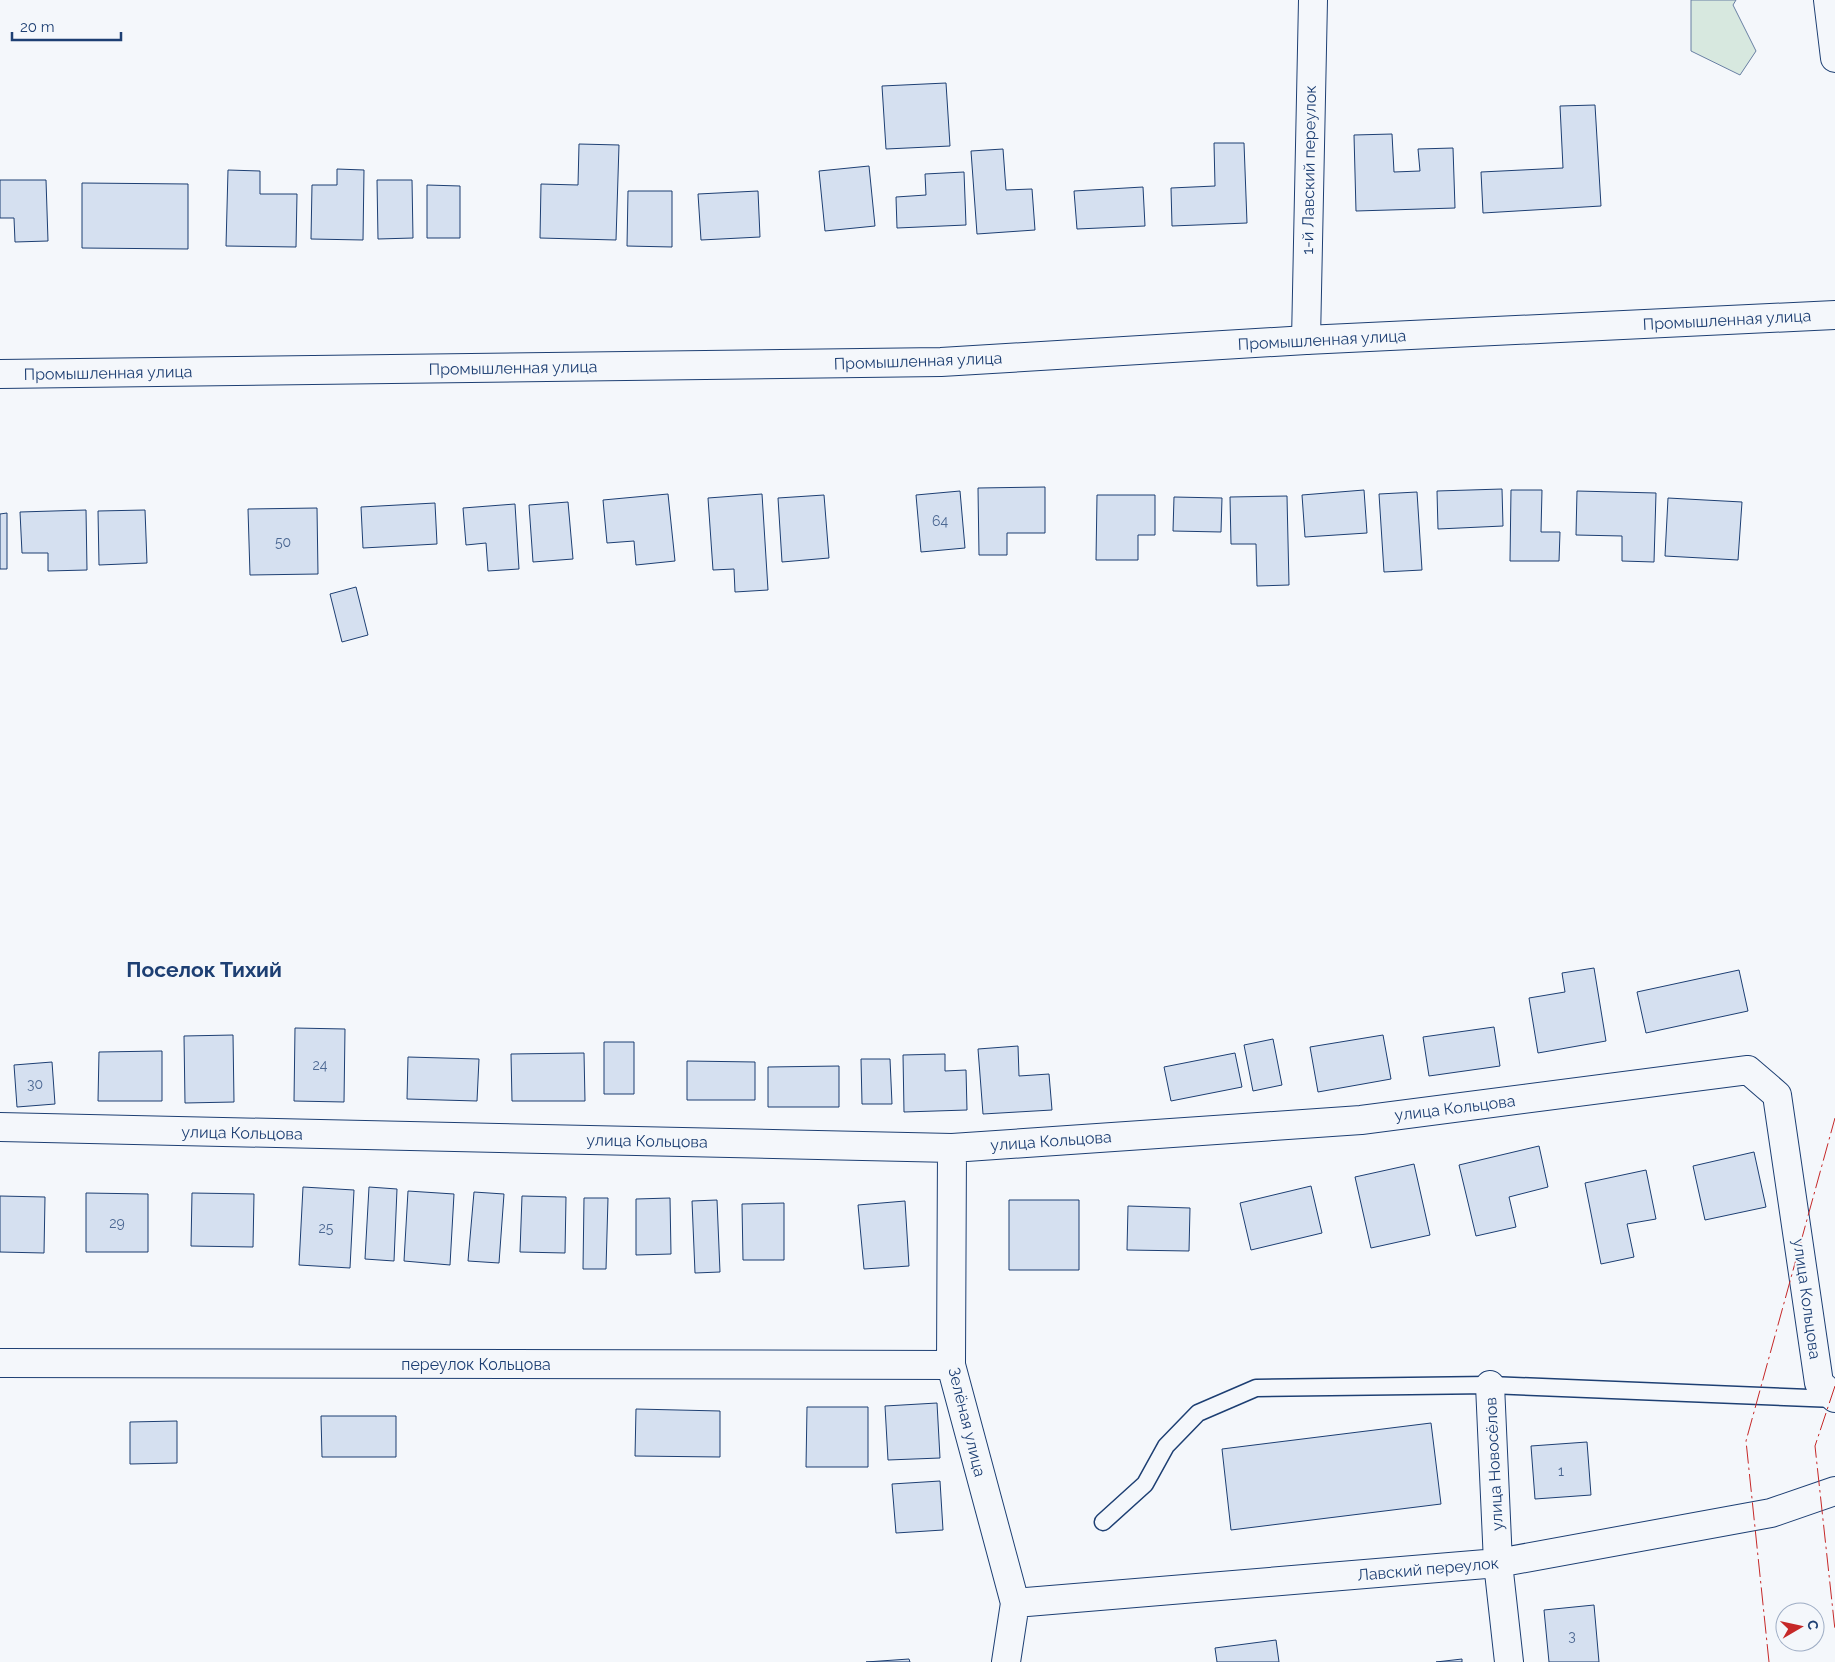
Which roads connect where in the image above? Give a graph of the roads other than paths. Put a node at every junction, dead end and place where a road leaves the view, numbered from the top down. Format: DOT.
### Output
graph roads {
  1 [pos="1313,0"];
  2 [pos="1828,0"];
  3 [pos="1835,58"];
  4 [pos="1835,315"];
  5 [pos="1306,340"];
  6 [pos="0,374"];
  7 [pos="0,1128"];
  8 [pos="952,1148"];
  9 [pos="0,1363"];
  10 [pos="951,1365"];
  11 [pos="1490,1385"];
  12 [pos="1835,1398"];
  13 [pos="1835,1491"];
  14 [pos="1103,1522"];
  15 [pos="1498,1563"];
  16 [pos="1014,1603"];
  17 [pos="1006,1662"];
  18 [pos="1509,1662"];
  1 -- 5 [label="main road, 1-й Лавский переулок"];
  2 -- 3 [label="main road"];
  4 -- 5 [label="main road, Промышленная улица"];
  5 -- 6 [label="main road, Промышленная улица"];
  7 -- 8 [label="main road, улица Кольцова"];
  8 -- 10 [label="main road, Зелёная улица"];
  8 -- 12 [label="main road, улица Кольцова"];
  9 -- 10 [label="main road, переулок Кольцова"];
  10 -- 16 [label="main road, Зелёная улица"];
  11 -- 12 [label="lane"];
  11 -- 14 [label="lane"];
  11 -- 15 [label="main road, улица Новосёлов"];
  13 -- 15 [label="main road, Лавский переулок"];
  15 -- 16 [label="main road, Лавский переулок"];
  15 -- 18 [label="main road, улица Новосёлов"];
  16 -- 17 [label="main road, Зелёная улица"];
}
